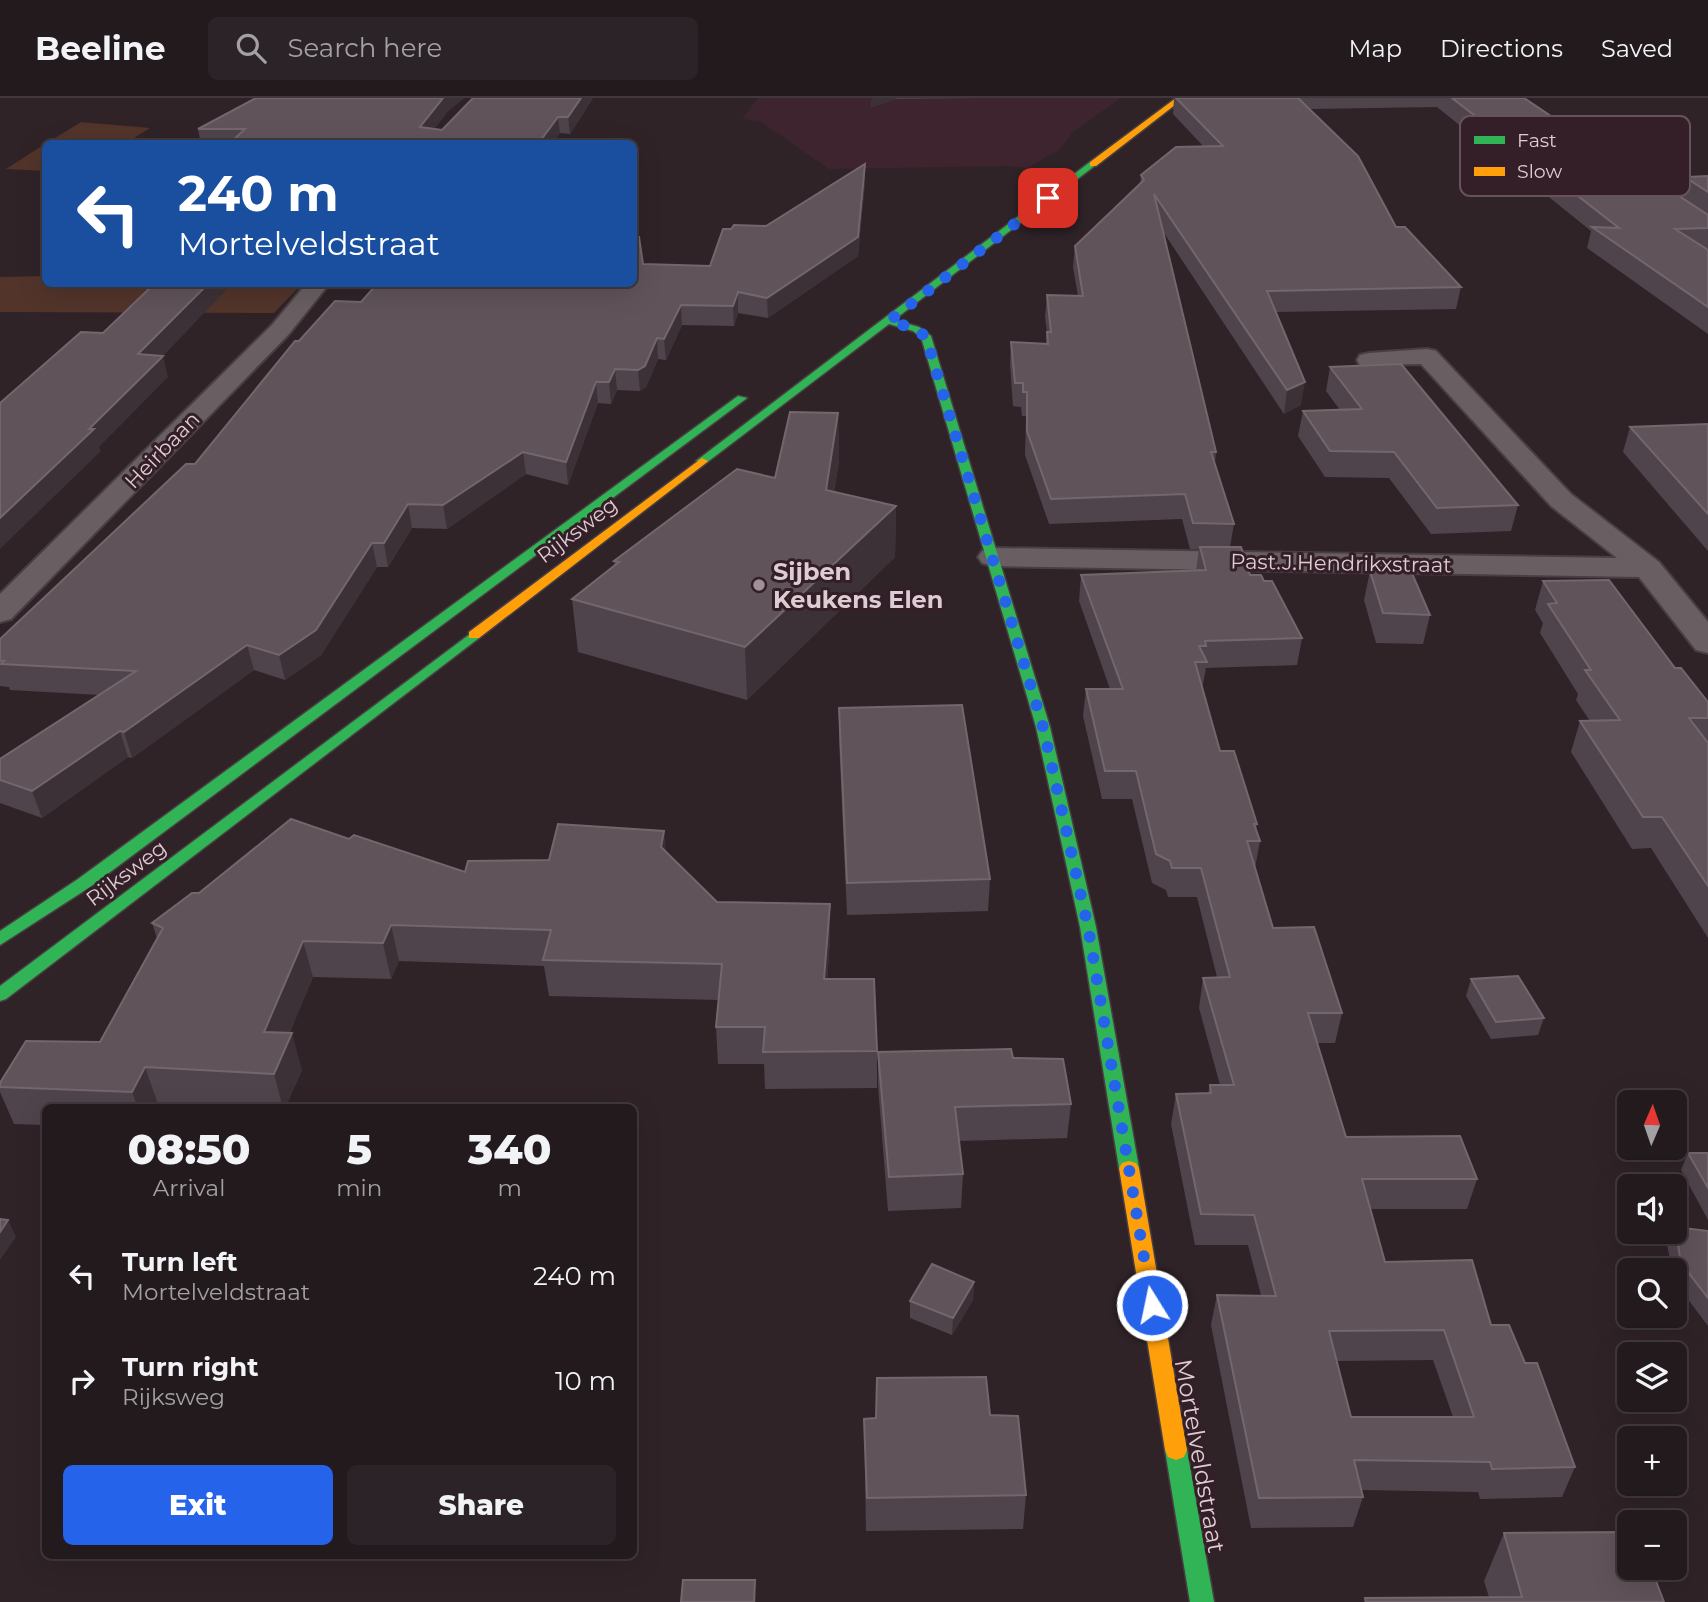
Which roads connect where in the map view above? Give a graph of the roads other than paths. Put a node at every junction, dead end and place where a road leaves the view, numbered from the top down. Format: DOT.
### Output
graph roads {
  1 [pos="1180,98"];
  2 [pos="315,287"];
  3 [pos="889,321"];
  4 [pos="1369,360"];
  5 [pos="760,385"];
  6 [pos="993,557"];
  7 [pos="1648,568"];
  8 [pos="0,612"];
  9 [pos="1708,643"];
  10 [pos="0,939"];
  11 [pos="0,995"];
  12 [pos="1202,1602"];
  1 -- 3 [label="main road, Rijksweg"];
  2 -- 8 [label="street, Heirbaan"];
  3 -- 6 [label="main road, Mortelveldstraat"];
  3 -- 11 [label="main road, Rijksweg"];
  4 -- 7 [label="street"];
  5 -- 10 [label="main road, Rijksweg"];
  6 -- 7 [label="street, Past.J.Hendrikxstraat"];
  6 -- 12 [label="main road, Mortelveldstraat"];
  7 -- 9 [label="street"];
}
